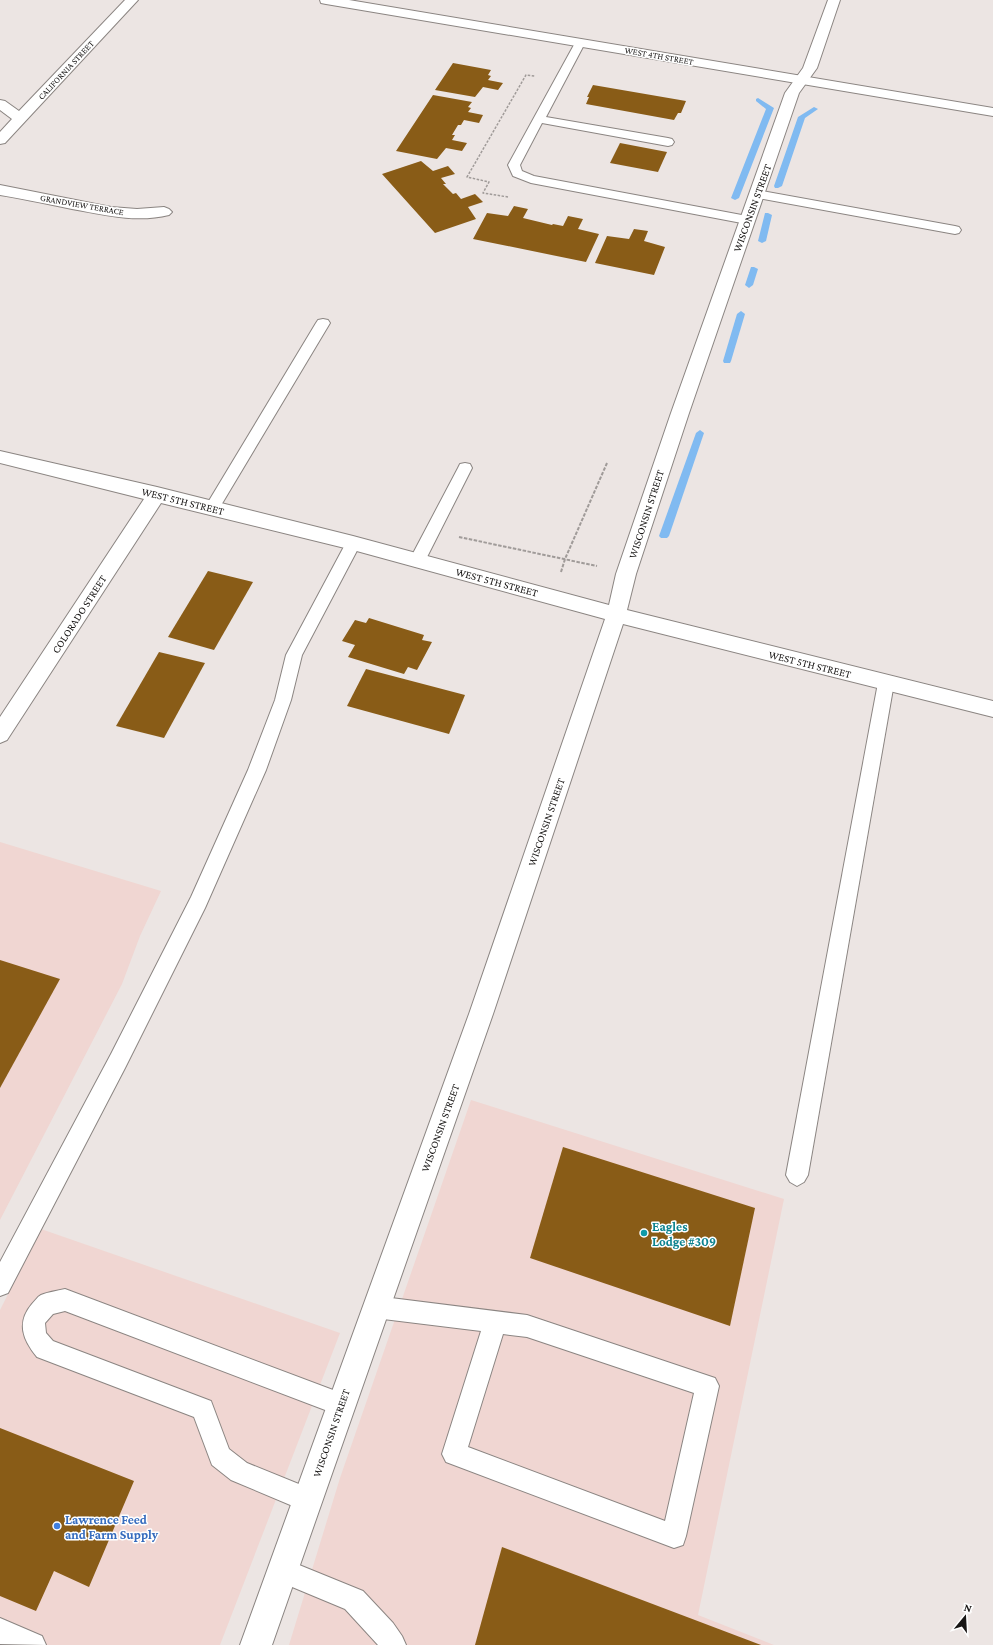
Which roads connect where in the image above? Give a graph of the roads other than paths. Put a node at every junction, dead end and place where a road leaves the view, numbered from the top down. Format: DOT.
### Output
graph roads {
  1 [pos="132,0"];
  2 [pos="326,0"];
  3 [pos="834,0"];
  4 [pos="580,42"];
  5 [pos="802,80"];
  6 [pos="0,104"];
  7 [pos="993,112"];
  8 [pos="20,118"];
  9 [pos="539,118"];
  10 [pos="0,140"];
  11 [pos="668,142"];
  12 [pos="0,190"];
  13 [pos="756,194"];
  14 [pos="164,212"];
  15 [pos="747,220"];
  16 [pos="955,230"];
  17 [pos="323,323"];
  18 [pos="0,456"];
  19 [pos="465,468"];
  20 [pos="157,494"];
  21 [pos="212,508"];
  22 [pos="353,543"];
  23 [pos="417,560"];
  24 [pos="616,615"];
  25 [pos="886,683"];
  26 [pos="993,709"];
  27 [pos="0,734"];
  28 [pos="796,1175"];
  29 [pos="0,1285"];
  30 [pos="375,1308"];
  31 [pos="495,1322"];
  32 [pos="341,1404"];
  33 [pos="307,1500"];
  34 [pos="282,1570"];
  35 [pos="0,1631"];
  36 [pos="33,1645"];
  37 [pos="256,1645"];
  38 [pos="393,1645"];
  1 -- 8 [label="street, CALIFORNIA STREET"];
  2 -- 4 [label="street, WEST 4TH STREET"];
  3 -- 5 [label="street, WISCONSIN STREET"];
  4 -- 5 [label="street, WEST 4TH STREET"];
  4 -- 9 [label="lane"];
  5 -- 7 [label="street, WEST 4TH STREET"];
  5 -- 13 [label="street, WISCONSIN STREET"];
  6 -- 8 [label="street"];
  8 -- 10 [label="street, CALIFORNIA STREET"];
  9 -- 11 [label="lane"];
  9 -- 15 [label="lane"];
  12 -- 14 [label="street, GRANDVIEW TERRACE"];
  13 -- 15 [label="street, WISCONSIN STREET"];
  13 -- 16 [label="lane"];
  15 -- 24 [label="street, WISCONSIN STREET"];
  17 -- 21 [label="lane"];
  18 -- 20 [label="street, WEST 5TH STREET"];
  19 -- 23 [label="lane"];
  20 -- 21 [label="street, WEST 5TH STREET"];
  20 -- 27 [label="street, COLORADO STREET"];
  21 -- 22 [label="street, WEST 5TH STREET"];
  22 -- 23 [label="street, WEST 5TH STREET"];
  22 -- 29 [label="lane"];
  23 -- 24 [label="street, WEST 5TH STREET"];
  24 -- 25 [label="street, WEST 5TH STREET"];
  24 -- 30 [label="street, WISCONSIN STREET"];
  25 -- 26 [label="street, WEST 5TH STREET"];
  25 -- 28 [label="lane"];
  30 -- 31 [label="lane"];
  30 -- 32 [label="street, WISCONSIN STREET"];
  31 -- 31 [label="lane"];
  32 -- 33 [label="street, WISCONSIN STREET"];
  32 -- 33 [label="lane"];
  33 -- 34 [label="street, WISCONSIN STREET"];
  34 -- 37 [label="street, WISCONSIN STREET"];
  34 -- 38 [label="lane"];
  35 -- 36 [label="lane"];
}
